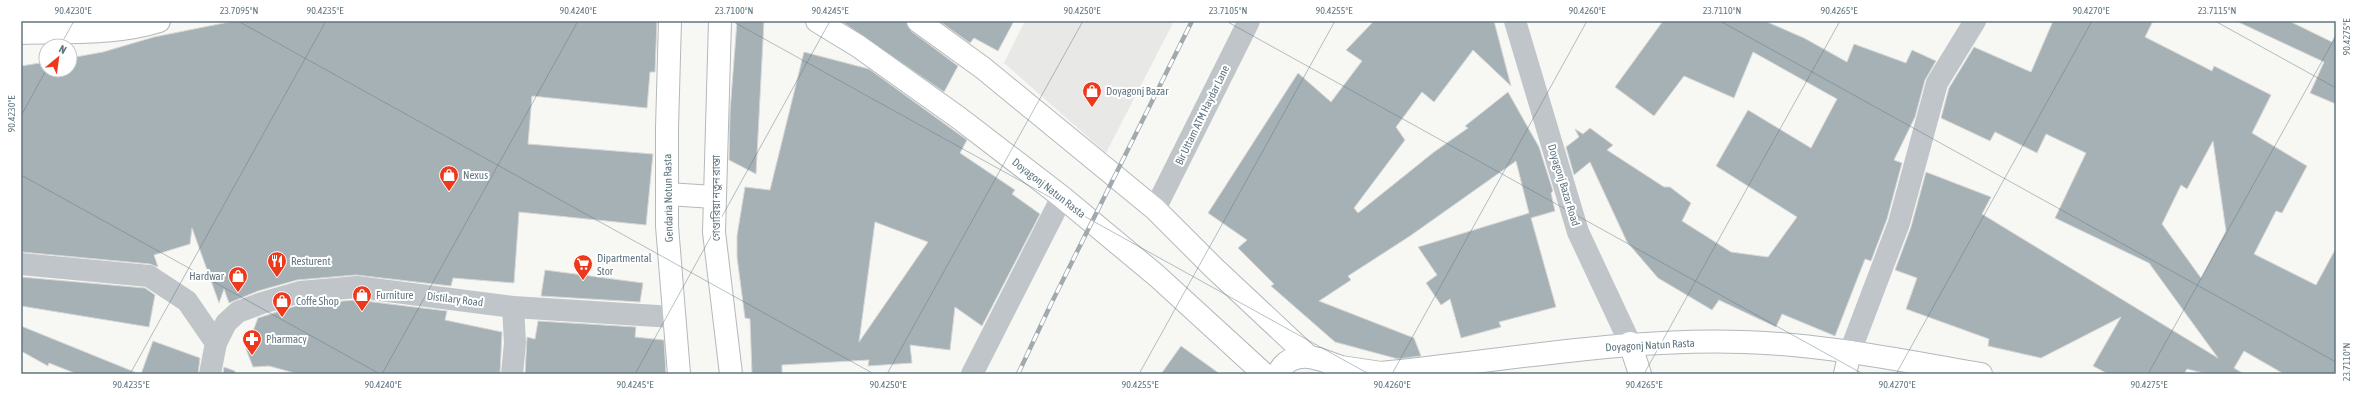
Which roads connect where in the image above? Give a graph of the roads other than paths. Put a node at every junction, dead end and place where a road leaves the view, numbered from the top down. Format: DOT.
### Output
graph roads {
  1 [pos="159,21"];
  2 [pos="670,21"];
  3 [pos="720,21"];
  4 [pos="817,21"];
  5 [pos="918,21"];
  6 [pos="1249,21"];
  7 [pos="1515,21"];
  8 [pos="1974,21"];
  9 [pos="21,33"];
  10 [pos="667,194"];
  11 [pos="714,197"];
  12 [pos="1062,197"];
  13 [pos="1155,209"];
  14 [pos="21,264"];
  15 [pos="513,307"];
  16 [pos="673,317"];
  17 [pos="216,343"];
  18 [pos="1630,343"];
  19 [pos="1850,352"];
  20 [pos="1320,363"];
  21 [pos="210,374"];
  22 [pos="512,374"];
  23 [pos="679,374"];
  24 [pos="731,374"];
  25 [pos="972,374"];
  26 [pos="1264,374"];
  27 [pos="1278,374"];
  28 [pos="1640,374"];
  29 [pos="1846,374"];
  30 [pos="1981,374"];
  1 -- 9 [label="main road"];
  2 -- 10 [label="main road, Gendaria Notun Rasta"];
  3 -- 11 [label="main road, গেণ্ডারিয়া নতুন রাস্তা"];
  4 -- 12 [label="main road, Doyagonj Natun Rasta"];
  5 -- 13 [label="main road, Doyagonj Natun Rasta"];
  6 -- 13 [label="street, Bir Uttam ATM Haydar Lane"];
  7 -- 18 [label="street, Doyagonj Bazar Road"];
  8 -- 19 [label="street"];
  10 -- 11 [label="main road"];
  10 -- 16 [label="main road, Gendaria Notun Rasta"];
  11 -- 24 [label="main road, গেণ্ডারিয়া নতুন রাস্তা"];
  12 -- 25 [label="street"];
  12 -- 26 [label="main road, Doyagonj Natun Rasta"];
  13 -- 20 [label="main road, Doyagonj Natun Rasta"];
  14 -- 17 [label="street"];
  15 -- 16 [label="street, Distilary Road"];
  15 -- 17 [label="street, Distilary Road"];
  15 -- 22 [label="street"];
  16 -- 23 [label="main road, Gendaria Notun Rasta"];
  17 -- 21 [label="street, Distilary Road"];
  18 -- 19 [label="main road, Doyagonj Natun Rasta"];
  18 -- 20 [label="main road, Doyagonj Natun Rasta"];
  18 -- 28 [label="main road"];
  19 -- 29 [label="main road"];
  19 -- 30 [label="main road, Doyagonj Natun Rasta"];
  20 -- 27 [label="main road"];
}
